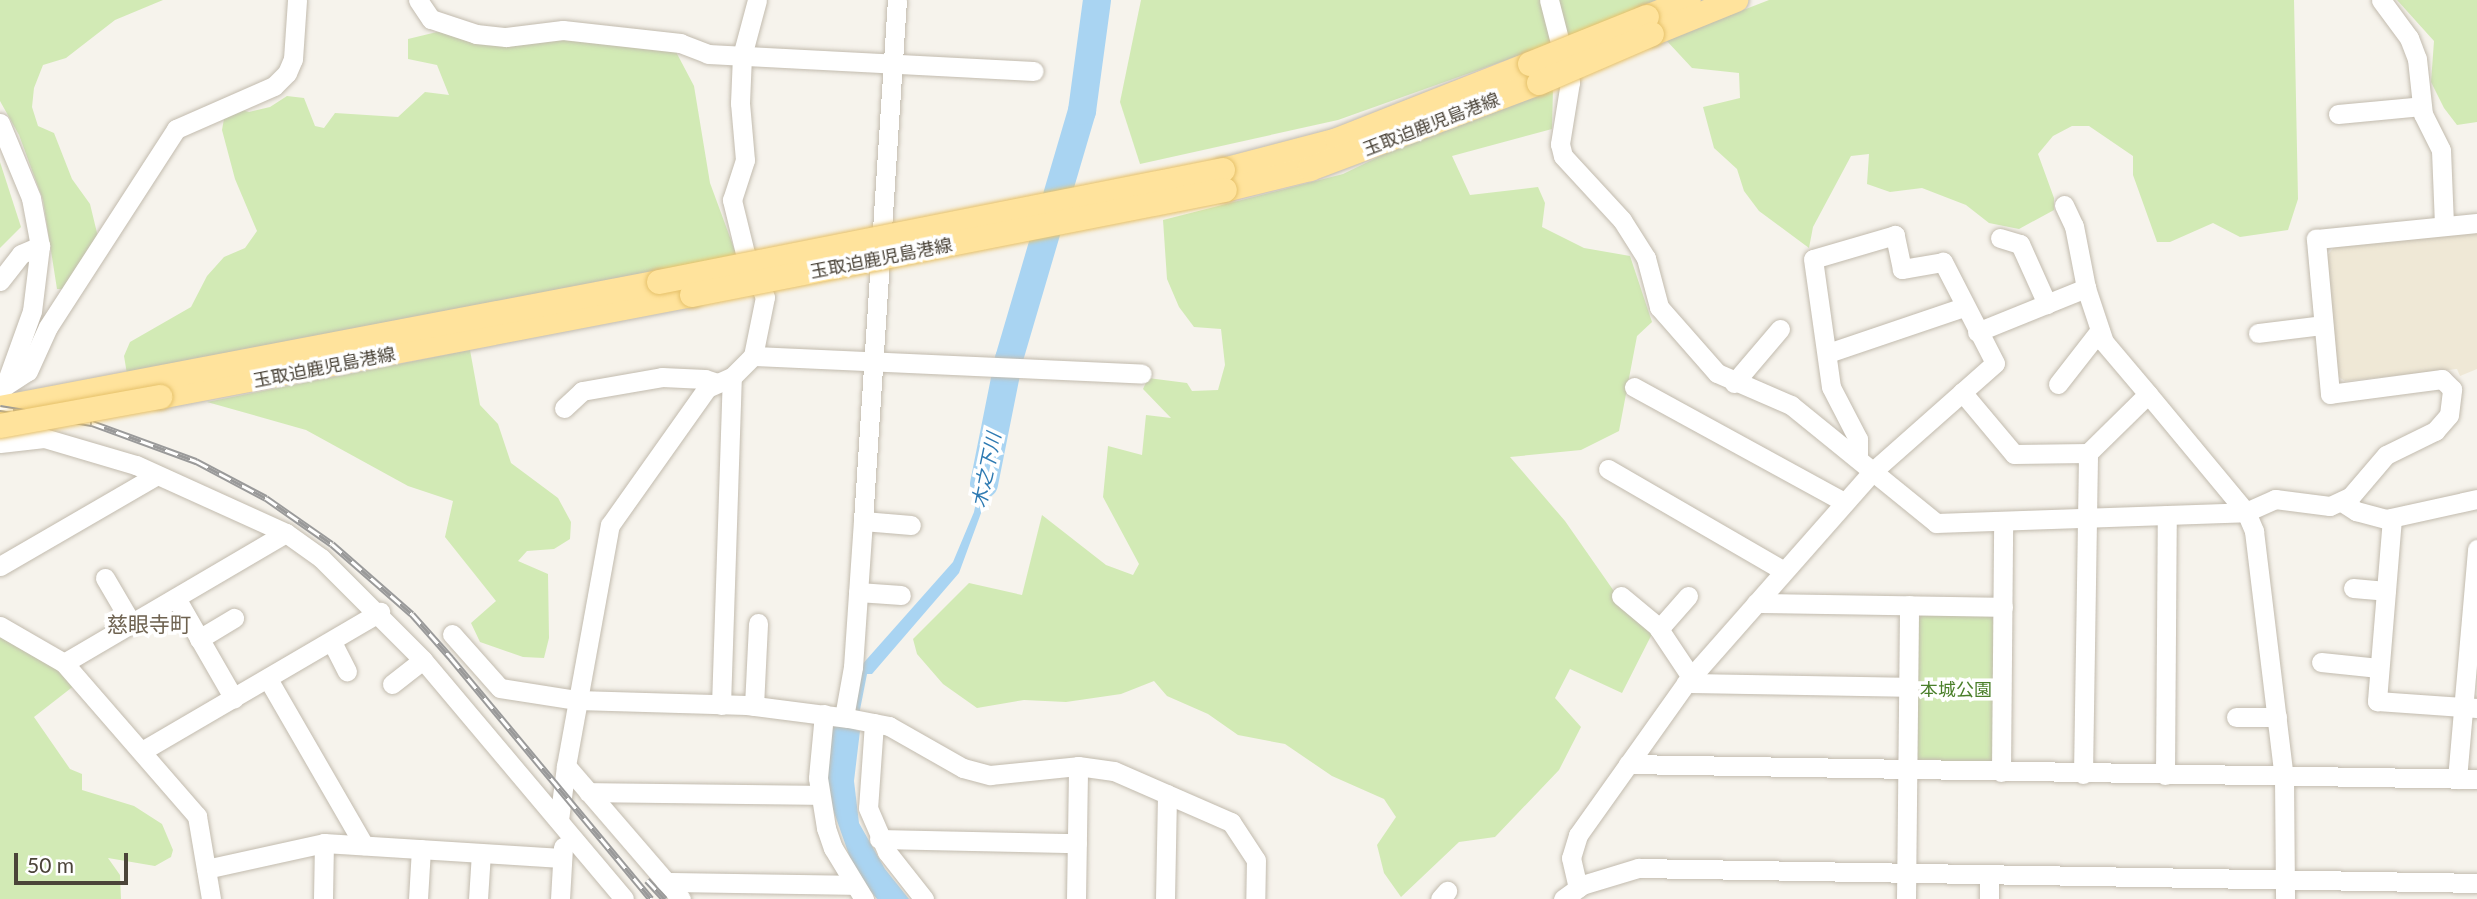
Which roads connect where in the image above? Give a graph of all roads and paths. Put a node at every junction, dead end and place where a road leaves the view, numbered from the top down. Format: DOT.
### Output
graph roads {
  1 [pos="297,0"];
  2 [pos="418,0"];
  3 [pos="757,0"];
  4 [pos="897,0"];
  5 [pos="1549,0"];
  6 [pos="1689,0"];
  7 [pos="1736,0"];
  8 [pos="2381,0"];
  9 [pos="1650,26"];
  10 [pos="742,56"];
  11 [pos="894,65"];
  12 [pos="1034,71"];
  13 [pos="2422,106"];
  14 [pos="2338,114"];
  15 [pos="0,123"];
  16 [pos="1224,180"];
  17 [pos="2064,205"];
  18 [pos="2477,223"];
  19 [pos="2444,226"];
  20 [pos="2000,239"];
  21 [pos="40,246"];
  22 [pos="880,267"];
  23 [pos="0,281"];
  24 [pos="2086,288"];
  25 [pos="763,289"];
  26 [pos="2047,304"];
  27 [pos="1964,307"];
  28 [pos="2323,325"];
  29 [pos="1780,329"];
  30 [pos="2100,330"];
  31 [pos="1977,332"];
  32 [pos="2258,333"];
  33 [pos="393,344"];
  34 [pos="1828,353"];
  35 [pos="753,356"];
  36 [pos="873,362"];
  37 [pos="1142,374"];
  38 [pos="724,380"];
  39 [pos="1734,383"];
  40 [pos="2058,384"];
  41 [pos="1634,387"];
  42 [pos="158,389"];
  43 [pos="1962,392"];
  44 [pos="2148,394"];
  45 [pos="1,396"];
  46 [pos="564,408"];
  47 [pos="0,426"];
  48 [pos="0,443"];
  49 [pos="2088,453"];
  50 [pos="1865,466"];
  51 [pos="1608,469"];
  52 [pos="157,475"];
  53 [pos="2477,499"];
  54 [pos="1844,502"];
  55 [pos="2342,502"];
  56 [pos="2246,512"];
  57 [pos="2166,515"];
  58 [pos="2392,518"];
  59 [pos="2087,519"];
  60 [pos="863,521"];
  61 [pos="2003,522"];
  62 [pos="911,525"];
  63 [pos="286,533"];
  64 [pos="2477,549"];
  65 [pos="0,566"];
  66 [pos="1784,571"];
  67 [pos="105,578"];
  68 [pos="2353,588"];
  69 [pos="2386,591"];
  70 [pos="858,592"];
  71 [pos="901,595"];
  72 [pos="1621,596"];
  73 [pos="1688,596"];
  74 [pos="176,598"];
  75 [pos="1756,603"];
  76 [pos="1909,605"];
  77 [pos="2003,607"];
  78 [pos="380,612"];
  79 [pos="234,618"];
  80 [pos="758,623"];
  81 [pos="132,624"];
  82 [pos="0,626"];
  83 [pos="1659,629"];
  84 [pos="452,634"];
  85 [pos="199,639"];
  86 [pos="332,642"];
  87 [pos="423,660"];
  88 [pos="2321,662"];
  89 [pos="64,663"];
  90 [pos="2379,668"];
  91 [pos="347,671"];
  92 [pos="268,679"];
  93 [pos="1689,680"];
  94 [pos="392,684"];
  95 [pos="1908,688"];
  96 [pos="234,699"];
  97 [pos="577,700"];
  98 [pos="721,705"];
  99 [pos="754,706"];
  100 [pos="2470,707"];
  101 [pos="824,714"];
  102 [pos="2236,717"];
  103 [pos="2277,717"];
  104 [pos="858,720"];
  105 [pos="142,751"];
  106 [pos="1628,764"];
  107 [pos="1078,765"];
  108 [pos="566,766"];
  109 [pos="1907,770"];
  110 [pos="2001,772"];
  111 [pos="2083,774"];
  112 [pos="2165,775"];
  113 [pos="2284,778"];
  114 [pos="2457,779"];
  115 [pos="2477,779"];
  116 [pos="588,792"];
  117 [pos="818,794"];
  118 [pos="1167,794"];
  119 [pos="562,824"];
  120 [pos="879,839"];
  121 [pos="324,843"];
  122 [pos="1077,843"];
  123 [pos="364,845"];
  124 [pos="421,849"];
  125 [pos="481,853"];
  126 [pos="562,858"];
  127 [pos="206,869"];
  128 [pos="1906,874"];
  129 [pos="1989,875"];
  130 [pos="665,882"];
  131 [pos="2477,883"];
  132 [pos="2285,889"];
  133 [pos="858,892"];
  134 [pos="1570,893"];
  135 [pos="622,898"];
  136 [pos="211,899"];
  137 [pos="323,899"];
  138 [pos="418,899"];
  139 [pos="478,899"];
  140 [pos="560,899"];
  141 [pos="681,899"];
  142 [pos="924,899"];
  143 [pos="1076,899"];
  144 [pos="1165,899"];
  145 [pos="1255,899"];
  146 [pos="1906,899"];
  147 [pos="1989,899"];
  1 -- 45 [label="street"];
  2 -- 10 [label="street"];
  3 -- 10 [label="street"];
  4 -- 11 [label="street"];
  5 -- 39 [label="street"];
  6 -- 9 [label="main road, 玉取迫鹿児島港線"];
  7 -- 9 [label="main road, 玉取迫鹿児島港線"];
  8 -- 13 [label="street"];
  9 -- 16 [label="main road, 玉取迫鹿児島港線, bridge"];
  10 -- 11 [label="street"];
  10 -- 25 [label="street"];
  11 -- 12 [label="street"];
  11 -- 22 [label="street"];
  13 -- 14 [label="street"];
  13 -- 19 [label="street"];
  15 -- 21 [label="street"];
  16 -- 33 [label="main road, 玉取迫鹿児島港線, bridge"];
  16 -- 33 [label="main road, 玉取迫鹿児島港線, bridge"];
  17 -- 24 [label="street"];
  18 -- 19 [label="street"];
  19 -- 28 [label="street"];
  20 -- 26 [label="street"];
  21 -- 23 [label="street"];
  21 -- 45 [label="street"];
  22 -- 25 [label="street"];
  22 -- 36 [label="street"];
  24 -- 26 [label="street"];
  24 -- 30 [label="street"];
  25 -- 35 [label="street"];
  26 -- 31 [label="street"];
  27 -- 31 [label="street"];
  27 -- 34 [label="street"];
  27 -- 34 [label="street"];
  28 -- 32 [label="street"];
  28 -- 55 [label="street"];
  29 -- 39 [label="street"];
  30 -- 40 [label="street"];
  30 -- 44 [label="street"];
  31 -- 43 [label="street"];
  33 -- 42 [label="main road, 玉取迫鹿児島港線"];
  34 -- 50 [label="street"];
  35 -- 36 [label="street"];
  35 -- 38 [label="street"];
  36 -- 37 [label="street"];
  36 -- 60 [label="street"];
  38 -- 46 [label="street"];
  38 -- 97 [label="street"];
  38 -- 98 [label="street"];
  39 -- 50 [label="street"];
  41 -- 54 [label="street"];
  42 -- 45 [label="main road, 玉取迫鹿児島港線"];
  42 -- 47 [label="main road, 玉取迫鹿児島港線, bridge"];
  43 -- 49 [label="street"];
  43 -- 50 [label="street"];
  44 -- 49 [label="street"];
  44 -- 56 [label="street"];
  48 -- 52 [label="street"];
  49 -- 59 [label="street"];
  50 -- 54 [label="street"];
  50 -- 61 [label="street"];
  51 -- 66 [label="street"];
  52 -- 63 [label="street"];
  52 -- 65 [label="street"];
  53 -- 58 [label="street"];
  54 -- 66 [label="street"];
  55 -- 56 [label="street"];
  55 -- 58 [label="street"];
  56 -- 57 [label="street"];
  56 -- 103 [label="street"];
  57 -- 59 [label="street"];
  57 -- 112 [label="street"];
  58 -- 69 [label="street"];
  59 -- 61 [label="street"];
  59 -- 111 [label="street"];
  60 -- 62 [label="street"];
  60 -- 70 [label="street"];
  61 -- 77 [label="street"];
  63 -- 74 [label="street"];
  63 -- 78 [label="street"];
  64 -- 100 [label="street"];
  66 -- 75 [label="street"];
  67 -- 81 [label="street"];
  68 -- 69 [label="street"];
  69 -- 90 [label="street"];
  70 -- 71 [label="street"];
  70 -- 104 [label="street"];
  72 -- 83 [label="street"];
  73 -- 83 [label="street"];
  74 -- 81 [label="street"];
  74 -- 85 [label="street"];
  75 -- 76 [label="street"];
  75 -- 93 [label="street"];
  76 -- 77 [label="street"];
  76 -- 95 [label="street"];
  77 -- 110 [label="street"];
  78 -- 86 [label="street"];
  78 -- 87 [label="street"];
  79 -- 85 [label="street"];
  80 -- 99 [label="street"];
  81 -- 89 [label="street"];
  82 -- 89 [label="street"];
  83 -- 93 [label="street"];
  84 -- 97 [label="street"];
  85 -- 96 [label="street"];
  86 -- 91 [label="street"];
  86 -- 92 [label="street"];
  87 -- 94 [label="street"];
  87 -- 119 [label="street"];
  88 -- 90 [label="street"];
  89 -- 105 [label="street"];
  90 -- 100 [label="street"];
  92 -- 96 [label="street"];
  92 -- 123 [label="street"];
  93 -- 95 [label="street"];
  93 -- 106 [label="street"];
  95 -- 109 [label="street"];
  96 -- 105 [label="street"];
  97 -- 98 [label="street"];
  97 -- 108 [label="street"];
  98 -- 99 [label="street"];
  99 -- 101 [label="street"];
  100 -- 114 [label="street"];
  101 -- 104 [label="street"];
  101 -- 117 [label="street"];
  102 -- 103 [label="street"];
  103 -- 113 [label="street"];
  104 -- 107 [label="street"];
  104 -- 120 [label="street"];
  105 -- 127 [label="street"];
  106 -- 109 [label="street"];
  106 -- 134 [label="street"];
  107 -- 118 [label="street"];
  107 -- 122 [label="street"];
  108 -- 116 [label="street"];
  108 -- 119 [label="street"];
  109 -- 110 [label="street"];
  109 -- 128 [label="street"];
  110 -- 111 [label="street"];
  111 -- 112 [label="street"];
  112 -- 113 [label="street"];
  113 -- 114 [label="street"];
  113 -- 132 [label="street"];
  114 -- 115 [label="street"];
  116 -- 117 [label="street"];
  116 -- 130 [label="street"];
  117 -- 133 [label="street"];
  118 -- 144 [label="street"];
  118 -- 145 [label="street"];
  119 -- 126 [label="street"];
  119 -- 135 [label="street"];
  120 -- 122 [label="street"];
  120 -- 142 [label="street"];
  121 -- 123 [label="street"];
  121 -- 127 [label="street"];
  121 -- 137 [label="street"];
  122 -- 143 [label="street"];
  123 -- 124 [label="street"];
  124 -- 125 [label="street"];
  124 -- 138 [label="street"];
  125 -- 126 [label="street"];
  125 -- 139 [label="street"];
  126 -- 140 [label="street"];
  127 -- 136 [label="street"];
  128 -- 129 [label="street"];
  128 -- 134 [label="street"];
  128 -- 146 [label="street"];
  129 -- 132 [label="street"];
  129 -- 147 [label="street"];
  130 -- 133 [label="street"];
  130 -- 141 [label="street"];
  131 -- 132 [label="street"];
}
